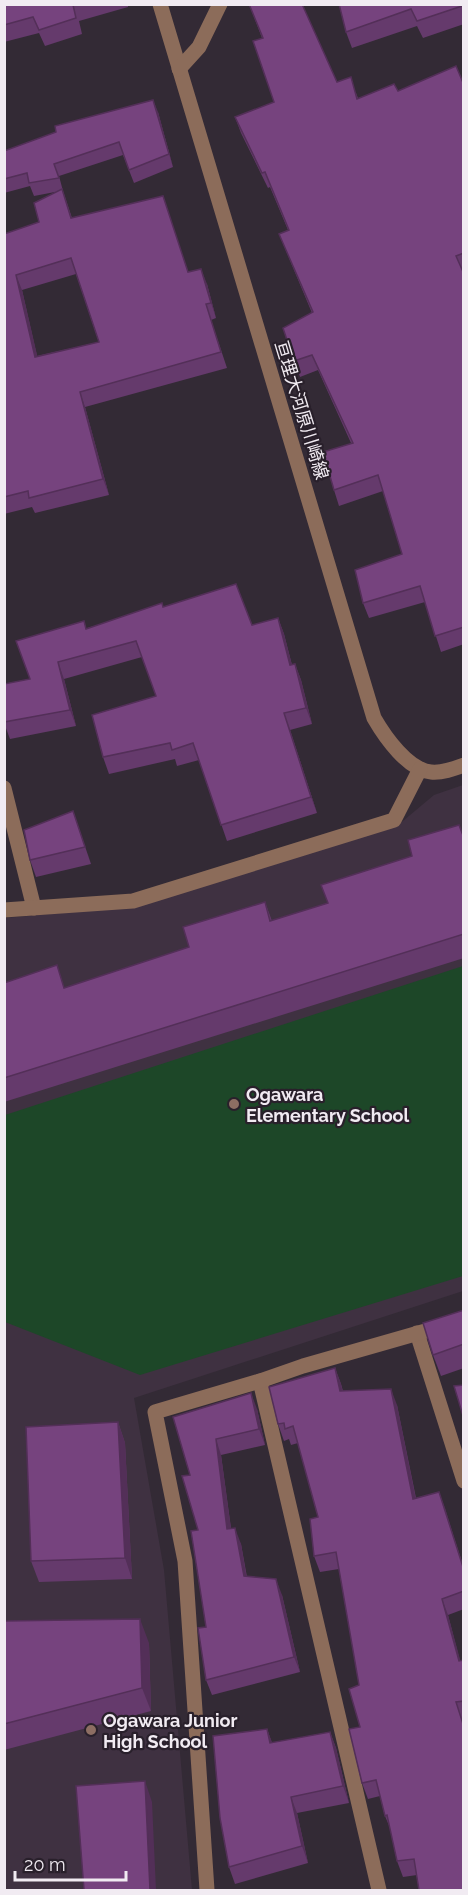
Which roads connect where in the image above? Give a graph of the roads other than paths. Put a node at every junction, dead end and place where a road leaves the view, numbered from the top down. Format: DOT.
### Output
graph roads {
  1 [pos="159,4"];
  2 [pos="220,4"];
  3 [pos="179,69"];
  4 [pos="464,765"];
  5 [pos="420,769"];
  6 [pos="4,789"];
  7 [pos="34,908"];
  8 [pos="4,910"];
  9 [pos="464,1320"];
  10 [pos="417,1333"];
  11 [pos="260,1382"];
  12 [pos="464,1481"];
  13 [pos="207,1890"];
  14 [pos="379,1890"];
  1 -- 3 [label="street, 亘理大河原川崎線"];
  2 -- 3 [label="street"];
  3 -- 5 [label="street, 亘理大河原川崎線"];
  4 -- 5 [label="street"];
  5 -- 7 [label="street"];
  6 -- 7 [label="street"];
  7 -- 8 [label="street"];
  9 -- 10 [label="street"];
  10 -- 11 [label="street"];
  10 -- 12 [label="street"];
  11 -- 13 [label="street"];
  11 -- 14 [label="street"];
}
